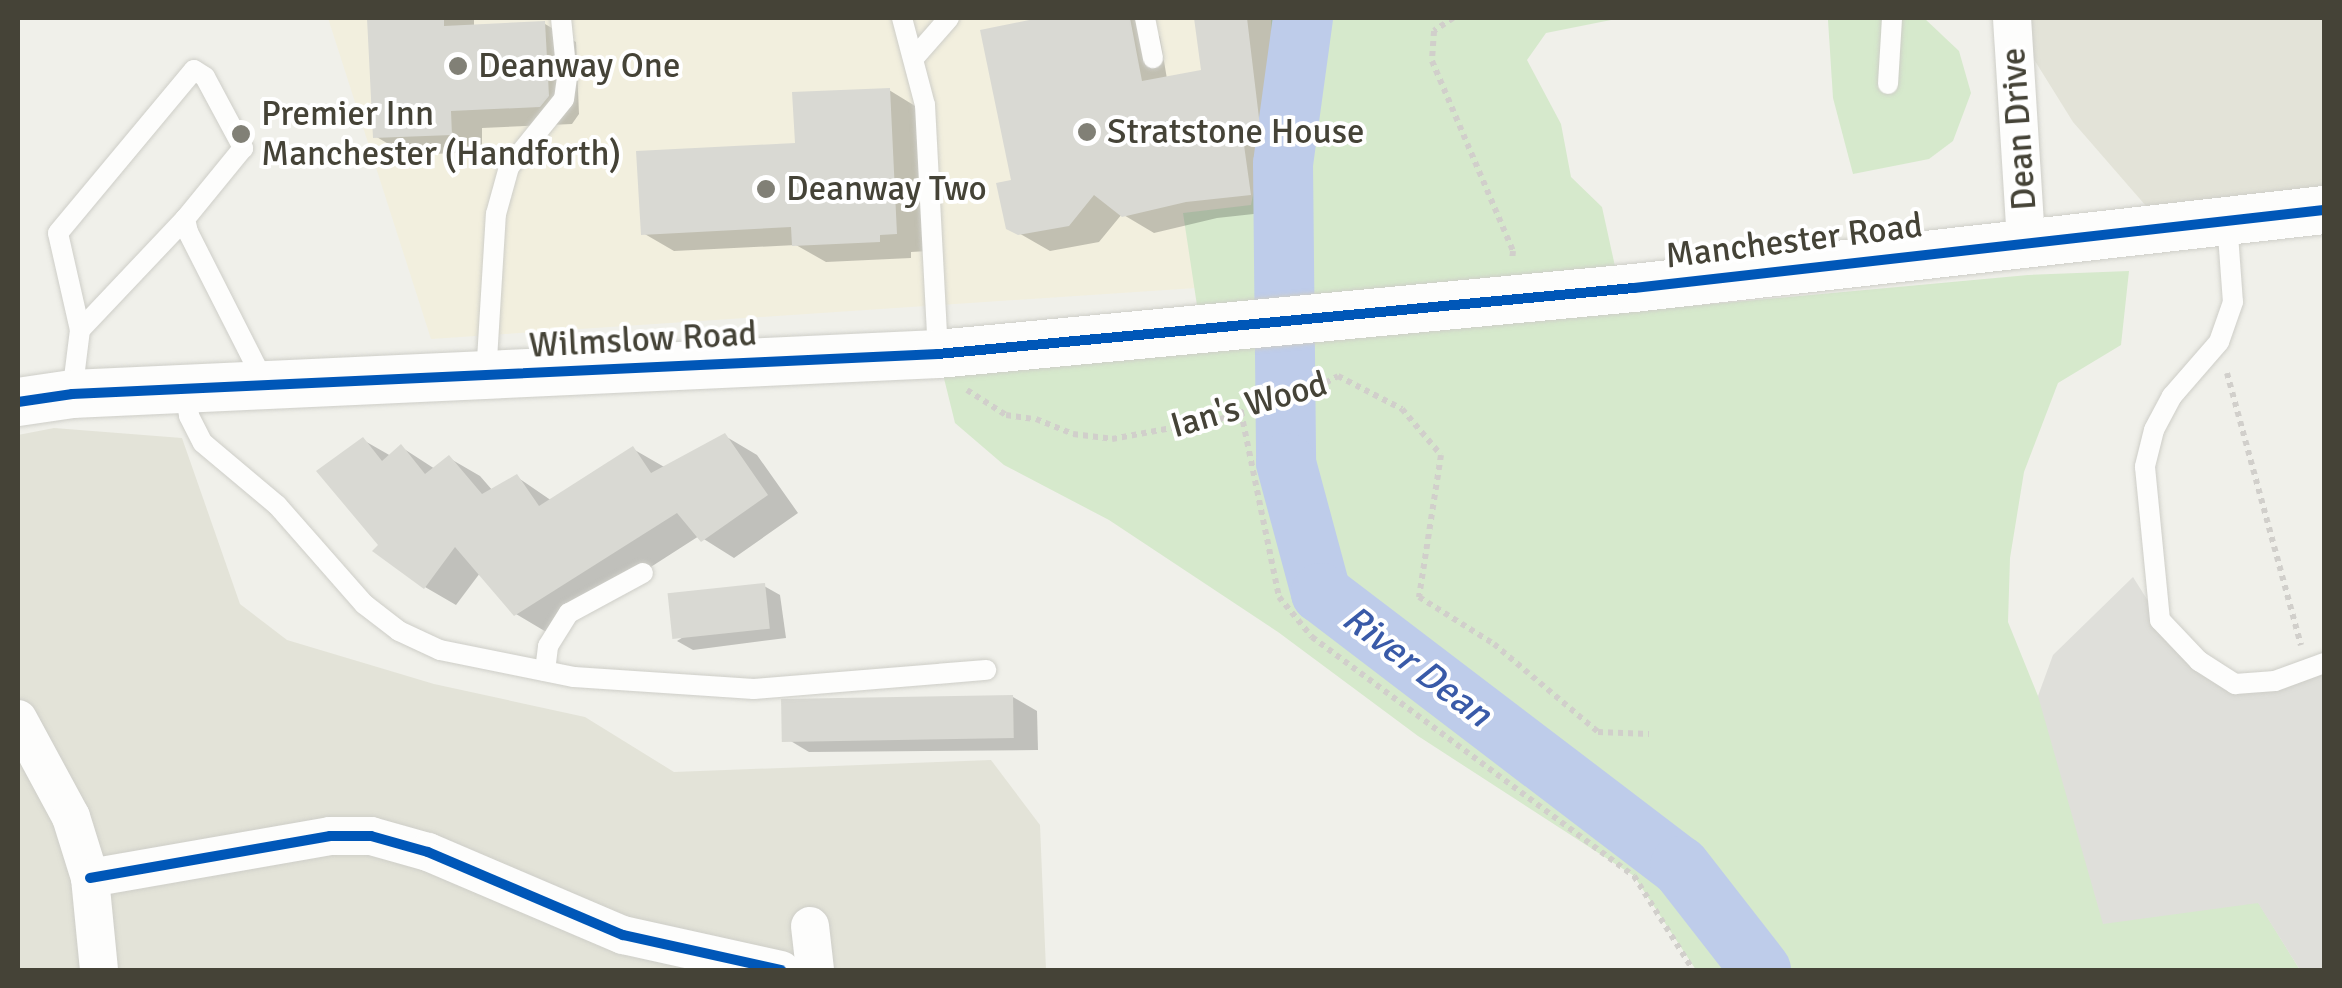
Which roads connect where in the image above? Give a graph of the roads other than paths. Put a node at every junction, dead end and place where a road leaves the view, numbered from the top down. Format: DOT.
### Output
graph roads {
  1 [pos="561,18"];
  2 [pos="902,18"];
  3 [pos="949,18"];
  4 [pos="1144,18"];
  5 [pos="1892,18"];
  6 [pos="2008,20"];
  7 [pos="914,58"];
  8 [pos="1153,58"];
  9 [pos="1888,84"];
  10 [pos="2324,210"];
  11 [pos="185,219"];
  12 [pos="2227,220"];
  13 [pos="2026,240"];
  14 [pos="1270,323"];
  15 [pos="80,330"];
  16 [pos="938,354"];
  17 [pos="486,376"];
  18 [pos="266,386"];
  19 [pos="185,390"];
  20 [pos="72,394"];
  21 [pos="18,402"];
  22 [pos="643,573"];
  23 [pos="2316,666"];
  24 [pos="986,670"];
  25 [pos="544,671"];
  26 [pos="18,719"];
  27 [pos="90,878"];
  28 [pos="810,926"];
  29 [pos="100,970"];
  30 [pos="781,970"];
  31 [pos="814,970"];
  1 -- 17 [label="lane"];
  2 -- 7 [label="lane"];
  3 -- 7 [label="lane"];
  4 -- 8 [label="lane"];
  5 -- 9 [label="lane"];
  6 -- 13 [label="street, Dean Drive"];
  7 -- 16 [label="lane"];
  10 -- 12 [label="street, Manchester Road"];
  11 -- 15 [label="lane"];
  11 -- 15 [label="lane"];
  11 -- 18 [label="lane"];
  12 -- 13 [label="street, Manchester Road"];
  12 -- 23 [label="lane"];
  13 -- 14 [label="street, Manchester Road"];
  14 -- 16 [label="street, Wilmslow Road"];
  15 -- 20 [label="lane"];
  16 -- 17 [label="street, Wilmslow Road"];
  17 -- 18 [label="street, Wilmslow Road"];
  18 -- 19 [label="street, Wilmslow Road"];
  19 -- 20 [label="street, Wilmslow Road"];
  19 -- 25 [label="lane"];
  20 -- 21 [label="street, Wilmslow Road"];
  22 -- 25 [label="lane"];
  24 -- 25 [label="lane"];
  26 -- 27 [label="street"];
  27 -- 29 [label="street"];
  27 -- 30 [label="street"];
  28 -- 31 [label="street"];
}
